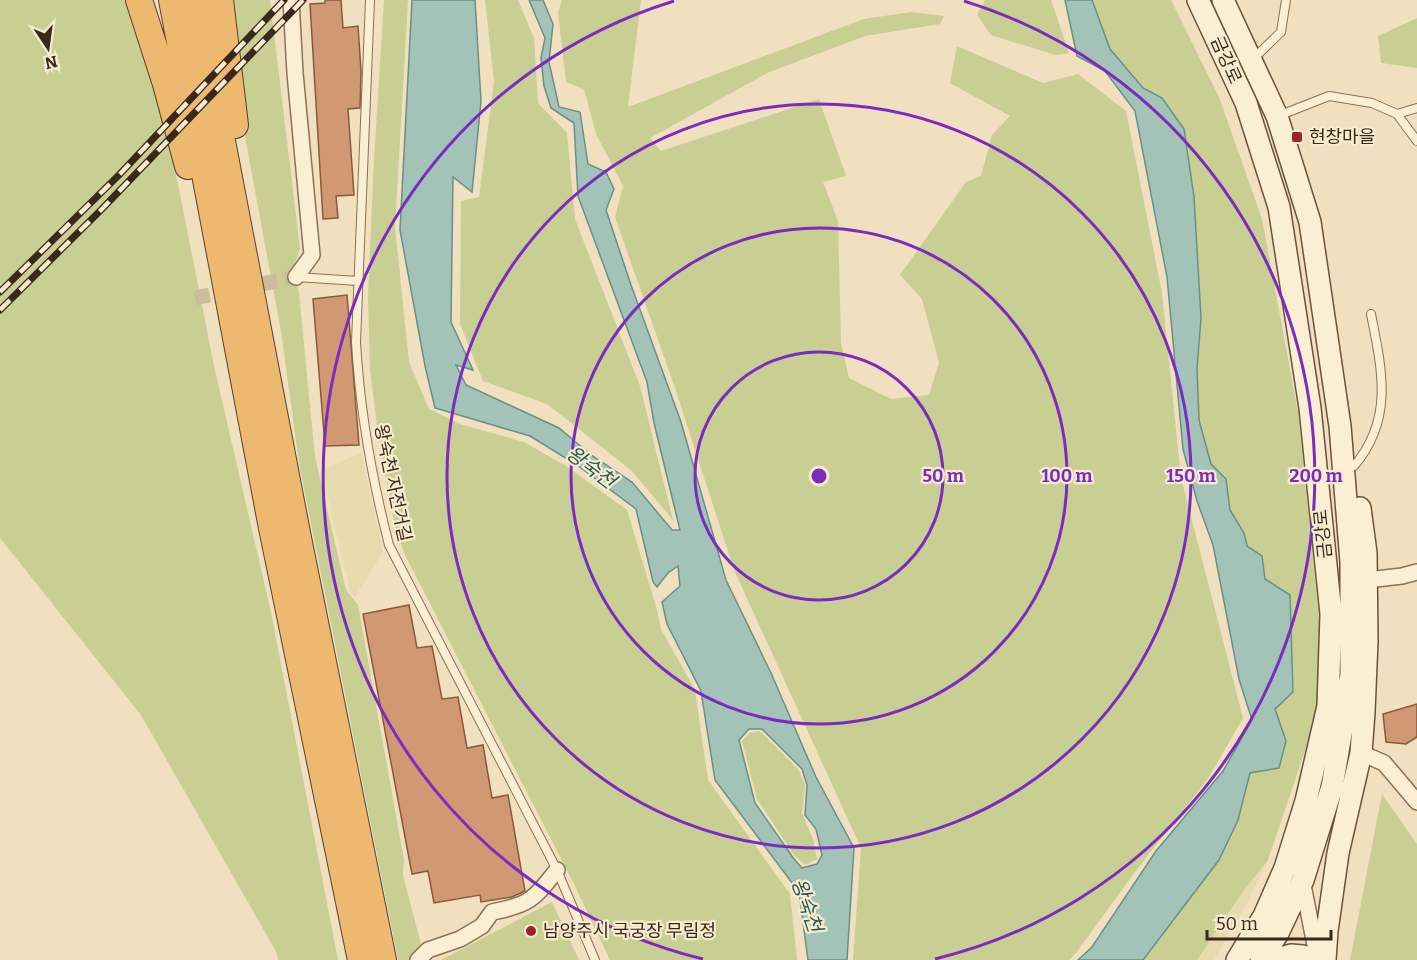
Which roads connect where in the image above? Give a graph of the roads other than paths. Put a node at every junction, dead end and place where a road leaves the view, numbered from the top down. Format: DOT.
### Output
graph roads {
  1 [pos="139,0"];
  2 [pos="172,0"];
  3 [pos="195,0"];
  4 [pos="220,0"];
  5 [pos="291,0"];
  6 [pos="370,0"];
  7 [pos="1198,0"];
  8 [pos="1223,0"];
  9 [pos="1286,0"];
  10 [pos="1251,61"];
  11 [pos="1417,108"];
  12 [pos="1397,114"];
  13 [pos="1277,116"];
  14 [pos="1417,141"];
  15 [pos="296,277"];
  16 [pos="358,280"];
  17 [pos="1371,314"];
  18 [pos="257,383"];
  19 [pos="1340,426"];
  20 [pos="1354,466"];
  21 [pos="1417,572"];
  22 [pos="1366,580"];
  23 [pos="1361,753"];
  24 [pos="1417,802"];
  25 [pos="1285,868"];
  26 [pos="557,870"];
  27 [pos="1303,880"];
  28 [pos="361,960"];
  29 [pos="383,960"];
  30 [pos="418,960"];
  31 [pos="596,960"];
  32 [pos="1237,960"];
  33 [pos="1262,960"];
  34 [pos="1275,960"];
  35 [pos="1306,960"];
  36 [pos="1318,960"];
  37 [pos="1325,960"];
  1 -- 18 [label="highway"];
  2 -- 18 [label="highway"];
  3 -- 18 [label="highway"];
  4 -- 18 [label="highway"];
  5 -- 15 [label="street"];
  6 -- 16 [label="lane, 왕숙천 자전거길"];
  7 -- 25 [label="main road, 금강로"];
  8 -- 10 [label="main road, 금강로"];
  9 -- 10 [label="lane"];
  10 -- 13 [label="main road, 금강로"];
  11 -- 12 [label="lane"];
  12 -- 13 [label="lane"];
  12 -- 14 [label="lane"];
  13 -- 19 [label="main road, 금강로"];
  15 -- 16 [label="lane"];
  16 -- 26 [label="lane, 왕숙천 자전거길"];
  17 -- 20 [label="lane"];
  18 -- 28 [label="highway"];
  18 -- 29 [label="highway"];
  19 -- 20 [label="main road"];
  19 -- 27 [label="main road, 금강로"];
  20 -- 22 [label="main road"];
  21 -- 22 [label="street"];
  22 -- 23 [label="main road"];
  23 -- 24 [label="street"];
  23 -- 37 [label="main road"];
  25 -- 27 [label="street"];
  25 -- 32 [label="main road, 금강로"];
  26 -- 30 [label="street"];
  26 -- 31 [label="lane, 왕숙천 자전거길"];
  27 -- 33 [label="main road, 금강로"];
  27 -- 36 [label="street"];
  34 -- 35 [label="main road"];
}
